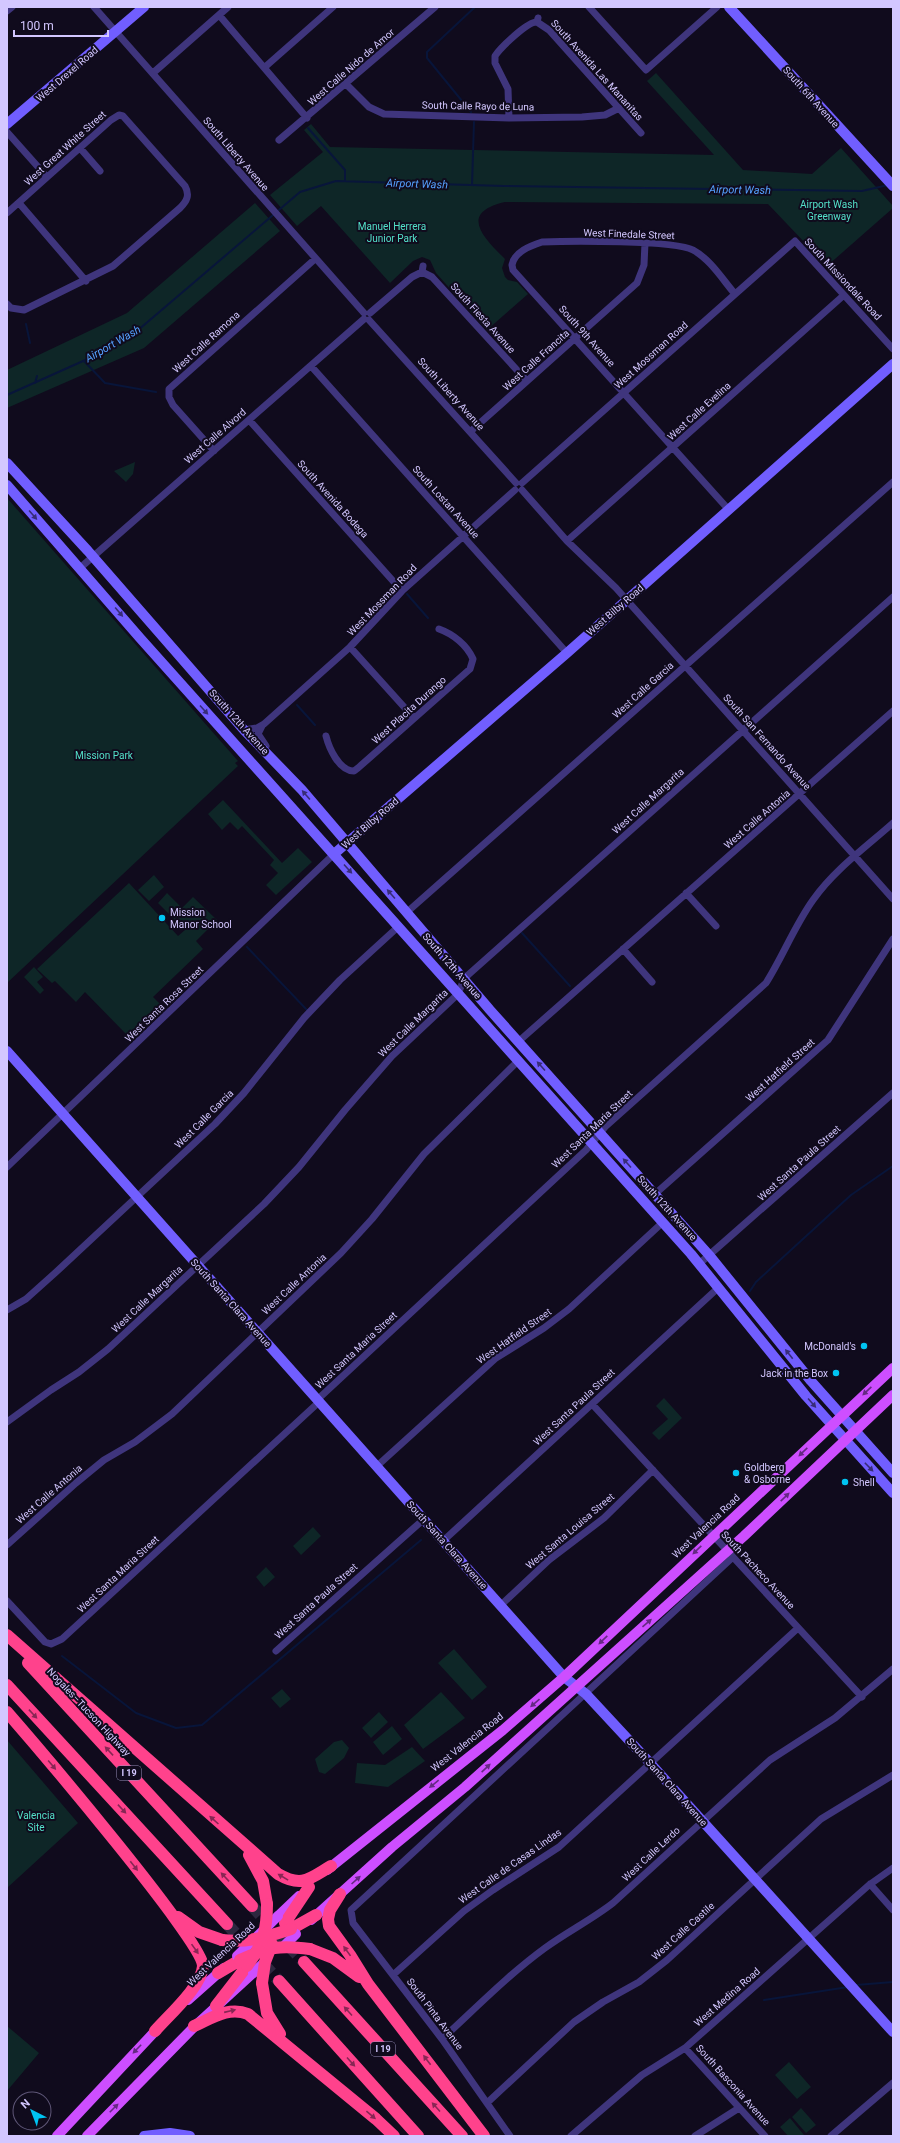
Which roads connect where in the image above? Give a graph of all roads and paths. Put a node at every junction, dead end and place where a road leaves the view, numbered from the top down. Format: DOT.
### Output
graph roads {
  1 [pos="12,7"];
  2 [pos="94,7"];
  3 [pos="144,7"];
  4 [pos="228,7"];
  5 [pos="333,7"];
  6 [pos="435,7"];
  7 [pos="589,7"];
  8 [pos="717,7"];
  9 [pos="729,7"];
  10 [pos="7,11"];
  11 [pos="219,15"];
  12 [pos="116,32"];
  13 [pos="264,67"];
  14 [pos="153,73"];
  15 [pos="346,84"];
  16 [pos="619,108"];
  17 [pos="307,118"];
  18 [pos="509,118"];
  19 [pos="7,124"];
  20 [pos="7,132"];
  21 [pos="641,133"];
  22 [pos="279,140"];
  23 [pos="80,148"];
  24 [pos="100,172"];
  25 [pos="48,176"];
  26 [pos="893,186"];
  27 [pos="19,203"];
  28 [pos="7,213"];
  29 [pos="795,241"];
  30 [pos="645,243"];
  31 [pos="315,259"];
  32 [pos="511,267"];
  33 [pos="423,269"];
  34 [pos="86,281"];
  35 [pos="735,294"];
  36 [pos="844,295"];
  37 [pos="7,304"];
  38 [pos="367,316"];
  39 [pos="575,338"];
  40 [pos="893,349"];
  41 [pos="893,364"];
  42 [pos="311,366"];
  43 [pos="527,381"];
  44 [pos="624,392"];
  45 [pos="249,420"];
  46 [pos="471,431"];
  47 [pos="673,448"];
  48 [pos="214,450"];
  49 [pos="7,463"];
  50 [pos="893,482"];
  51 [pos="7,485"];
  52 [pos="519,487"];
  53 [pos="729,510"];
  54 [pos="463,536"];
  55 [pos="568,541"];
  56 [pos="93,557"];
  57 [pos="80,568"];
  58 [pos="402,591"];
  59 [pos="893,597"];
  60 [pos="627,600"];
  61 [pos="439,629"];
  62 [pos="350,647"];
  63 [pos="567,653"];
  64 [pos="686,666"];
  65 [pos="893,711"];
  66 [pos="414,718"];
  67 [pos="264,724"];
  68 [pos="244,730"];
  69 [pos="743,730"];
  70 [pos="326,736"];
  71 [pos="261,747"];
  72 [pos="272,758"];
  73 [pos="248,759"];
  74 [pos="800,794"];
  75 [pos="893,823"];
  76 [pos="348,843"];
  77 [pos="334,854"];
  78 [pos="854,857"];
  79 [pos="686,893"];
  80 [pos="893,899"];
  81 [pos="406,913"];
  82 [pos="399,926"];
  83 [pos="716,926"];
  84 [pos="893,939"];
  85 [pos="623,949"];
  86 [pos="464,979"];
  87 [pos="652,982"];
  88 [pos="458,994"];
  89 [pos="519,1041"];
  90 [pos="7,1051"];
  91 [pos="519,1060"];
  92 [pos="893,1094"];
  93 [pos="63,1114"];
  94 [pos="600,1132"];
  95 [pos="592,1143"];
  96 [pos="7,1167"];
  97 [pos="655,1194"];
  98 [pos="138,1198"];
  99 [pos="662,1223"];
  100 [pos="709,1255"];
  101 [pos="699,1264"];
  102 [pos="198,1265"];
  103 [pos="718,1288"];
  104 [pos="735,1309"];
  105 [pos="7,1310"];
  106 [pos="758,1315"];
  107 [pos="257,1332"];
  108 [pos="893,1368"];
  109 [pos="893,1395"];
  110 [pos="318,1401"];
  111 [pos="592,1404"];
  112 [pos="842,1416"];
  113 [pos="7,1422"];
  114 [pos="831,1425"];
  115 [pos="855,1431"];
  116 [pos="844,1440"];
  117 [pos="377,1466"];
  118 [pos="653,1470"];
  119 [pos="893,1473"];
  120 [pos="893,1493"];
  121 [pos="424,1519"];
  122 [pos="712,1536"];
  123 [pos="443,1541"];
  124 [pos="7,1545"];
  125 [pos="730,1554"];
  126 [pos="7,1601"];
  127 [pos="500,1605"];
  128 [pos="798,1628"];
  129 [pos="7,1635"];
  130 [pos="7,1640"];
  131 [pos="276,1650"];
  132 [pos="893,1669"];
  133 [pos="564,1677"];
  134 [pos="7,1685"];
  135 [pos="576,1686"];
  136 [pos="586,1694"];
  137 [pos="862,1697"];
  138 [pos="7,1712"];
  139 [pos="650,1763"];
  140 [pos="893,1775"];
  141 [pos="702,1822"];
  142 [pos="243,1846"];
  143 [pos="331,1866"];
  144 [pos="893,1868"];
  145 [pos="754,1879"];
  146 [pos="870,1884"];
  147 [pos="308,1887"];
  148 [pos="340,1894"];
  149 [pos="165,1905"];
  150 [pos="252,1906"];
  151 [pos="893,1910"];
  152 [pos="316,1915"];
  153 [pos="227,1924"];
  154 [pos="287,1926"];
  155 [pos="267,1927"];
  156 [pos="809,1939"];
  157 [pos="262,1942"];
  158 [pos="284,1946"];
  159 [pos="265,1962"];
  160 [pos="304,1962"];
  161 [pos="244,1964"];
  162 [pos="218,1973"];
  163 [pos="393,1975"];
  164 [pos="279,1981"];
  165 [pos="368,1984"];
  166 [pos="216,2006"];
  167 [pos="194,2026"];
  168 [pos="155,2031"];
  169 [pos="893,2032"];
  170 [pos="442,2039"];
  171 [pos="288,2044"];
  172 [pos="686,2048"];
  173 [pos="893,2083"];
  174 [pos="487,2103"];
  175 [pos="739,2108"];
  176 [pos="57,2136"];
  177 [pos="87,2136"];
  178 [pos="144,2136"];
  179 [pos="190,2136"];
  180 [pos="394,2136"];
  181 [pos="418,2136"];
  182 [pos="462,2136"];
  183 [pos="484,2136"];
  184 [pos="510,2136"];
  185 [pos="571,2136"];
  186 [pos="695,2136"];
  187 [pos="765,2136"];
  188 [pos="831,2136"];
  1 -- 10 [label="street"];
  2 -- 12 [label="street, South Liberty Avenue"];
  3 -- 12 [label="street, West Drexel Road"];
  4 -- 11 [label="street"];
  5 -- 13 [label="street"];
  6 -- 15 [label="street, West Calle Nido de Amor"];
  7 -- 8 [label="street"];
  9 -- 26 [label="street, South 6th Avenue"];
  11 -- 13 [label="street"];
  11 -- 14 [label="street"];
  12 -- 14 [label="street, South Liberty Avenue"];
  12 -- 19 [label="street, West Drexel Road"];
  13 -- 17 [label="street"];
  14 -- 31 [label="street, South Liberty Avenue"];
  15 -- 17 [label="street, West Calle Nido de Amor"];
  15 -- 18 [label="street, South Calle Rayo de Luna"];
  16 -- 18 [label="street, South Calle Rayo de Luna"];
  16 -- 18 [label="street, South Avenida Las Mananitas"];
  16 -- 21 [label="street, South Avenida Las Mananitas"];
  17 -- 22 [label="street, West Calle Nido de Amor"];
  20 -- 25 [label="street"];
  23 -- 24 [label="street"];
  23 -- 25 [label="street, West Great White Street"];
  23 -- 34 [label="street, West Great White Street"];
  25 -- 27 [label="street, West Great White Street"];
  27 -- 28 [label="street, West Great White Street"];
  27 -- 34 [label="street"];
  29 -- 35 [label="street, West Mossman Road"];
  29 -- 36 [label="street, South Missiondale Road"];
  30 -- 32 [label="street, West Finedale Street"];
  30 -- 35 [label="street, West Finedale Street"];
  30 -- 39 [label="street, West Calle Francita"];
  31 -- 38 [label="street, South Liberty Avenue"];
  31 -- 48 [label="street, West Calle Ramona"];
  32 -- 39 [label="street, South 9th Avenue"];
  33 -- 38 [label="street, West Calle Alvord"];
  33 -- 43 [label="street, South Fiesta Avenue"];
  34 -- 37 [label="street"];
  35 -- 44 [label="street, West Mossman Road"];
  36 -- 40 [label="street, South Missiondale Road"];
  36 -- 47 [label="street, West Calle Evelina"];
  38 -- 42 [label="street, West Calle Alvord"];
  38 -- 46 [label="street, South Liberty Avenue"];
  39 -- 43 [label="street, West Calle Francita"];
  39 -- 44 [label="street, South 9th Avenue"];
  41 -- 53 [label="street, West Bilby Road"];
  42 -- 45 [label="street, West Calle Alvord"];
  42 -- 54 [label="street, South Lostan Avenue"];
  43 -- 46 [label="street, West Calle Francita"];
  44 -- 47 [label="street, South 9th Avenue"];
  44 -- 52 [label="street, West Mossman Road"];
  45 -- 48 [label="street, West Calle Alvord"];
  45 -- 58 [label="street, South Avenida Bodega"];
  46 -- 52 [label="street, South Liberty Avenue"];
  47 -- 53 [label="street, South 9th Avenue"];
  47 -- 55 [label="street, West Calle Evelina"];
  48 -- 56 [label="street, West Calle Alvord"];
  49 -- 56 [label="street, South 12th Avenue"];
  50 -- 64 [label="street, West Calle Garcia"];
  51 -- 57 [label="street, South 12th Avenue, one-way"];
  52 -- 54 [label="street, West Mossman Road"];
  52 -- 55 [label="street, South Liberty Avenue"];
  53 -- 60 [label="street, West Bilby Road"];
  54 -- 58 [label="street, West Mossman Road"];
  54 -- 63 [label="street, South Lostan Avenue"];
  55 -- 60 [label="street, South Liberty Avenue"];
  56 -- 57 [label="street, West Calle Alvord"];
  56 -- 68 [label="street, South 12th Avenue"];
  57 -- 73 [label="street, South 12th Avenue, one-way"];
  58 -- 62 [label="street, West Mossman Road"];
  59 -- 69 [label="street, West Calle Margarita"];
  60 -- 63 [label="street, West Bilby Road"];
  60 -- 64 [label="street, South San Fernando Avenue"];
  61 -- 66 [label="street, West Placita Durango"];
  62 -- 66 [label="street"];
  62 -- 67 [label="street, West Mossman Road"];
  63 -- 76 [label="street, West Bilby Road"];
  64 -- 69 [label="street, South San Fernando Avenue"];
  64 -- 81 [label="street, West Calle Garcia"];
  65 -- 74 [label="street, West Calle Antonia"];
  66 -- 70 [label="street, West Placita Durango"];
  67 -- 68 [label="street"];
  67 -- 72 [label="street"];
  68 -- 71 [label="street, South 12th Avenue"];
  69 -- 74 [label="street, South San Fernando Avenue"];
  69 -- 86 [label="street, West Calle Margarita"];
  71 -- 72 [label="street, South 12th Avenue"];
  71 -- 73 [label="street"];
  76 -- 72 [label="street, South 12th Avenue, one-way"];
  73 -- 77 [label="street, South 12th Avenue"];
  74 -- 78 [label="street, South San Fernando Avenue"];
  74 -- 79 [label="street, West Calle Antonia"];
  75 -- 78 [label="street, West Santa Maria Street"];
  76 -- 77 [label="street, West Bilby Road"];
  81 -- 76 [label="street, South 12th Avenue, one-way"];
  77 -- 82 [label="street, South 12th Avenue, one-way"];
  77 -- 93 [label="street, West Santa Rosa Street"];
  78 -- 80 [label="street, South San Fernando Avenue"];
  78 -- 94 [label="street, West Santa Maria Street"];
  79 -- 83 [label="street"];
  79 -- 85 [label="street, West Calle Antonia"];
  81 -- 86 [label="street, South 12th Avenue"];
  82 -- 88 [label="street, South 12th Avenue"];
  82 -- 98 [label="street, West Calle Garcia"];
  84 -- 97 [label="street, West Hatfield Street"];
  85 -- 87 [label="street"];
  85 -- 89 [label="street, West Calle Antonia"];
  86 -- 88 [label="street, West Calle Margarita"];
  86 -- 89 [label="street, South 12th Avenue"];
  88 -- 91 [label="street, South 12th Avenue"];
  88 -- 102 [label="street, West Calle Margarita"];
  94 -- 89 [label="street, South 12th Avenue, one-way"];
  90 -- 93 [label="street, South Santa Clara Avenue"];
  91 -- 95 [label="street, South 12th Avenue"];
  91 -- 107 [label="street, West Calle Antonia"];
  92 -- 100 [label="street, West Santa Paula Street"];
  93 -- 96 [label="street, West Santa Rosa Street"];
  93 -- 98 [label="street, South Santa Clara Avenue"];
  94 -- 95 [label="street, West Santa Maria Street"];
  97 -- 94 [label="street, South 12th Avenue, one-way"];
  95 -- 99 [label="street, South 12th Avenue"];
  95 -- 110 [label="street, West Santa Maria Street"];
  97 -- 100 [label="street, South 12th Avenue"];
  98 -- 102 [label="street, South Santa Clara Avenue"];
  98 -- 105 [label="street, West Calle Garcia"];
  99 -- 101 [label="street, South 12th Avenue"];
  99 -- 117 [label="street, West Hatfield Street"];
  100 -- 101 [label="street, West Santa Paula Street"];
  100 -- 106 [label="street, South 12th Avenue"];
  101 -- 103 [label="street, South 12th Avenue"];
  102 -- 107 [label="street, South Santa Clara Avenue"];
  102 -- 113 [label="street, West Calle Margarita"];
  103 -- 104 [label="street, South 12th Avenue"];
  103 -- 111 [label="street, West Santa Paula Street"];
  104 -- 106 [label="street"];
  104 -- 114 [label="street, South 12th Avenue, one-way"];
  112 -- 106 [label="street, South 12th Avenue, one-way"];
  107 -- 110 [label="street, South Santa Clara Avenue"];
  107 -- 124 [label="street, West Calle Antonia"];
  108 -- 112 [label="main road, West Valencia Road, one-way"];
  109 -- 115 [label="main road"];
  110 -- 117 [label="street, South Santa Clara Avenue"];
  110 -- 126 [label="street, West Santa Maria Street"];
  111 -- 118 [label="street, South Pacheco Avenue"];
  111 -- 123 [label="street, West Santa Paula Street"];
  112 -- 114 [label="main road, West Valencia Road"];
  112 -- 115 [label="street, South 12th Avenue"];
  114 -- 116 [label="street, South 12th Avenue"];
  114 -- 122 [label="main road, West Valencia Road, one-way"];
  115 -- 116 [label="main road"];
  115 -- 119 [label="street, South 12th Avenue"];
  116 -- 120 [label="street, South 12th Avenue, one-way"];
  125 -- 116 [label="main road, one-way"];
  117 -- 121 [label="street, South Santa Clara Avenue"];
  118 -- 122 [label="street, South Pacheco Avenue"];
  118 -- 127 [label="street, West Santa Louisa Street"];
  121 -- 123 [label="street, South Santa Clara Avenue"];
  121 -- 131 [label="street, West Santa Paula Street"];
  122 -- 125 [label="street, South Pacheco Avenue"];
  122 -- 133 [label="main road, West Valencia Road, one-way"];
  123 -- 127 [label="street, South Santa Clara Avenue"];
  125 -- 128 [label="street, South Pacheco Avenue"];
  135 -- 125 [label="main road, one-way"];
  125 -- 136 [label="street"];
  127 -- 133 [label="street, South Santa Clara Avenue"];
  128 -- 137 [label="street, South Pacheco Avenue"];
  128 -- 139 [label="street, West Calle de Casas Lindas"];
  142 -- 129 [label="highway, one-way"];
  150 -- 130 [label="highway, Nogales–Tucson Highway / I 19, one-way"];
  132 -- 137 [label="street, West Calle Lerdo"];
  133 -- 135 [label="street, South Santa Clara Avenue"];
  133 -- 143 [label="main road, West Valencia Road, one-way"];
  134 -- 153 [label="highway, one-way"];
  135 -- 136 [label="street, South Santa Clara Avenue"];
  148 -- 135 [label="main road, one-way"];
  136 -- 139 [label="street, South Santa Clara Avenue"];
  136 -- 163 [label="street, South Pinta Avenue"];
  137 -- 141 [label="street, West Calle Lerdo"];
  138 -- 149 [label="highway, one-way"];
  139 -- 141 [label="street, South Santa Clara Avenue"];
  139 -- 163 [label="street, West Calle de Casas Lindas"];
  140 -- 145 [label="street, West Calle Castile"];
  141 -- 145 [label="street, South Santa Clara Avenue"];
  141 -- 170 [label="street, West Calle Lerdo"];
  143 -- 142 [label="highway, one-way"];
  142 -- 155 [label="highway, bridge"];
  143 -- 147 [label="main road, West Valencia Road"];
  144 -- 146 [label="street, West Medina Road"];
  145 -- 156 [label="street, South Santa Clara Avenue"];
  145 -- 174 [label="street, West Calle Castile"];
  146 -- 151 [label="street"];
  146 -- 156 [label="street, West Medina Road"];
  147 -- 154 [label="highway"];
  148 -- 152 [label="main road"];
  165 -- 148 [label="highway, one-way"];
  149 -- 157 [label="highway, bridge"];
  149 -- 168 [label="highway, one-way"];
  152 -- 154 [label="highway"];
  154 -- 155 [label="main road, West Valencia Road, bridge"];
  154 -- 157 [label="highway, bridge"];
  154 -- 158 [label="main road, bridge"];
  155 -- 157 [label="highway, bridge"];
  156 -- 169 [label="street, South Santa Clara Avenue"];
  156 -- 172 [label="street, West Medina Road"];
  157 -- 158 [label="highway, bridge"];
  157 -- 159 [label="highway, bridge"];
  157 -- 161 [label="main road, West Valencia Road, bridge"];
  157 -- 161 [label="highway, bridge"];
  158 -- 159 [label="main road, bridge"];
  158 -- 165 [label="highway, bridge"];
  159 -- 161 [label="main road, bridge"];
  159 -- 171 [label="highway, bridge"];
  182 -- 160 [label="highway, I 19, one-way"];
  161 -- 162 [label="highway"];
  161 -- 166 [label="highway"];
  162 -- 168 [label="main road, West Valencia Road"];
  163 -- 170 [label="street, South Pinta Avenue"];
  164 -- 181 [label="highway, one-way"];
  183 -- 165 [label="highway, one-way"];
  166 -- 167 [label="main road"];
  167 -- 171 [label="highway, one-way"];
  177 -- 167 [label="main road, one-way"];
  168 -- 176 [label="main road, West Valencia Road, one-way"];
  170 -- 174 [label="street, South Pinta Avenue"];
  171 -- 180 [label="highway, one-way"];
  172 -- 175 [label="street, South Basconia Avenue"];
  172 -- 185 [label="street, West Medina Road"];
  173 -- 188 [label="street"];
  174 -- 184 [label="street, South Pinta Avenue"];
  175 -- 186 [label="street"];
  175 -- 187 [label="street, South Basconia Avenue"];
  178 -- 179 [label="street"];
}
